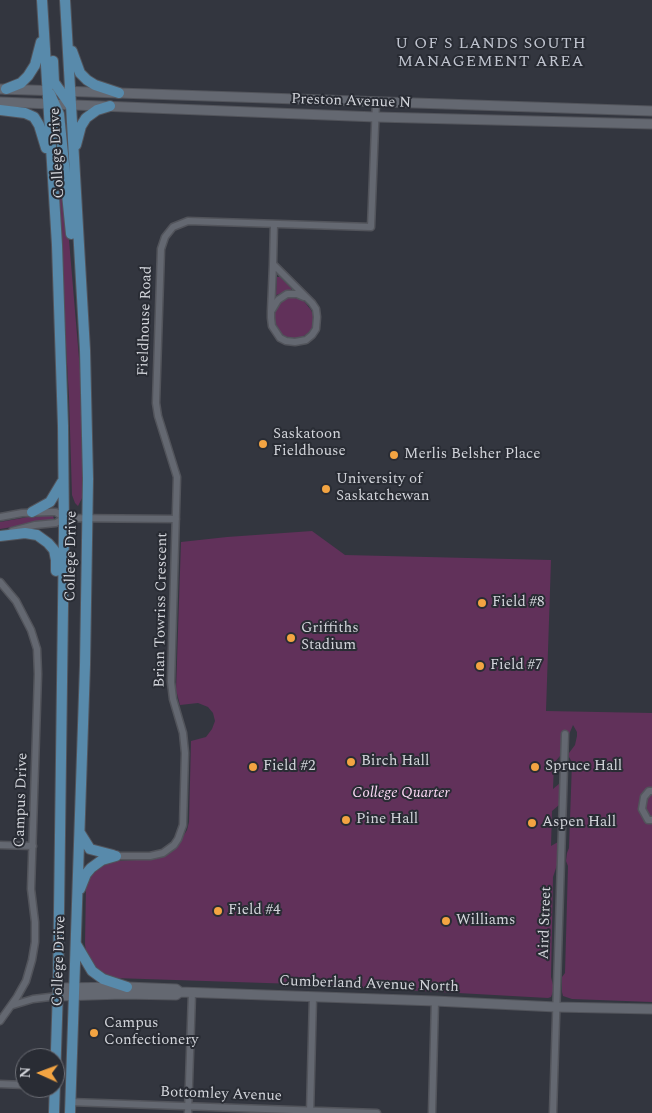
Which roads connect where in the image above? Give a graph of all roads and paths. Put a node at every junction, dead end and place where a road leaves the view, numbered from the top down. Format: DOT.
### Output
graph roads {
  1 [pos="43,0"];
  2 [pos="65,0"];
  3 [pos="44,28"];
  4 [pos="66,30"];
  5 [pos="3,89"];
  6 [pos="48,91"];
  7 [pos="64,91"];
  8 [pos="119,93"];
  9 [pos="0,102"];
  10 [pos="376,102"];
  11 [pos="52,104"];
  12 [pos="70,105"];
  13 [pos="110,106"];
  14 [pos="0,110"];
  15 [pos="652,111"];
  16 [pos="376,117"];
  17 [pos="652,124"];
  18 [pos="73,156"];
  19 [pos="52,166"];
  20 [pos="274,224"];
  21 [pos="272,264"];
  22 [pos="306,298"];
  23 [pos="271,311"];
  24 [pos="86,381"];
  25 [pos="63,478"];
  26 [pos="32,512"];
  27 [pos="0,517"];
  28 [pos="64,518"];
  29 [pos="88,518"];
  30 [pos="176,519"];
  31 [pos="0,536"];
  32 [pos="0,582"];
  33 [pos="62,610"];
  34 [pos="565,734"];
  35 [pos="652,791"];
  36 [pos="652,820"];
  37 [pos="79,831"];
  38 [pos="0,845"];
  39 [pos="33,846"];
  40 [pos="116,856"];
  41 [pos="77,894"];
  42 [pos="75,943"];
  43 [pos="128,987"];
  44 [pos="74,991"];
  45 [pos="58,992"];
  46 [pos="180,992"];
  47 [pos="192,993"];
  48 [pos="313,997"];
  49 [pos="435,1001"];
  50 [pos="12,1006"];
  51 [pos="556,1007"];
  52 [pos="652,1009"];
  53 [pos="0,1021"];
  54 [pos="56,1048"];
  55 [pos="0,1084"];
  56 [pos="15,1085"];
  57 [pos="55,1098"];
  58 [pos="58,1098"];
  59 [pos="70,1108"];
  60 [pos="188,1110"];
  61 [pos="310,1112"];
  62 [pos="54,1113"];
  63 [pos="61,1113"];
  64 [pos="371,1113"];
  65 [pos="377,1113"];
  66 [pos="432,1113"];
  67 [pos="553,1113"];
  1 -- 3 [label="main road, College Drive"];
  1 -- 7 [label="main road"];
  2 -- 4 [label="main road, College Drive"];
  3 -- 5 [label="main road"];
  3 -- 6 [label="main road, College Drive"];
  4 -- 7 [label="main road, College Drive"];
  4 -- 8 [label="main road"];
  5 -- 6 [label="main road, Preston Avenue N"];
  6 -- 7 [label="main road, Preston Avenue N"];
  6 -- 11 [label="main road"];
  7 -- 8 [label="main road, Preston Avenue N"];
  7 -- 12 [label="main road"];
  8 -- 10 [label="main road, Preston Avenue N"];
  9 -- 11 [label="main road, Preston Avenue N"];
  10 -- 15 [label="main road, Preston Avenue N"];
  10 -- 16 [label="street, Fieldhouse Road"];
  11 -- 12 [label="main road, Preston Avenue N"];
  11 -- 19 [label="main road, College Drive"];
  11 -- 24 [label="main road"];
  12 -- 13 [label="main road, Preston Avenue N"];
  12 -- 18 [label="main road, College Drive"];
  13 -- 16 [label="main road, Preston Avenue N"];
  13 -- 18 [label="main road"];
  14 -- 19 [label="main road"];
  16 -- 17 [label="main road, Preston Avenue N"];
  16 -- 20 [label="street, Fieldhouse Road"];
  18 -- 24 [label="main road, College Drive"];
  19 -- 25 [label="main road, College Drive"];
  20 -- 21 [label="street"];
  20 -- 30 [label="street, Fieldhouse Road"];
  21 -- 22 [label="street"];
  21 -- 23 [label="street"];
  22 -- 23 [label="street"];
  22 -- 23 [label="street"];
  24 -- 29 [label="main road, College Drive"];
  25 -- 26 [label="main road"];
  25 -- 28 [label="main road, College Drive"];
  26 -- 27 [label="street"];
  26 -- 28 [label="street"];
  28 -- 29 [label="street"];
  28 -- 31 [label="street"];
  28 -- 33 [label="main road, College Drive"];
  29 -- 30 [label="street, Brian Towriss Crescent"];
  29 -- 37 [label="main road, College Drive"];
  30 -- 40 [label="street, Brian Towriss Crescent"];
  31 -- 33 [label="main road"];
  32 -- 39 [label="street, Campus Drive"];
  33 -- 45 [label="main road, College Drive"];
  34 -- 51 [label="street, Aird Street"];
  35 -- 36 [label="street"];
  37 -- 40 [label="main road"];
  37 -- 41 [label="main road, College Drive"];
  38 -- 39 [label="street"];
  39 -- 50 [label="street, Campus Drive"];
  40 -- 41 [label="main road"];
  41 -- 42 [label="main road, College Drive"];
  42 -- 43 [label="main road"];
  42 -- 44 [label="main road, College Drive"];
  43 -- 44 [label="main road, Cumberland Avenue North"];
  43 -- 46 [label="main road, Cumberland Avenue North"];
  44 -- 45 [label="main road"];
  44 -- 46 [label="main road, Cumberland Avenue North"];
  44 -- 59 [label="main road, College Drive"];
  45 -- 50 [label="street"];
  45 -- 54 [label="main road, College Drive"];
  46 -- 47 [label="main road, Cumberland Avenue North"];
  47 -- 48 [label="main road, Cumberland Avenue North"];
  47 -- 60 [label="street"];
  48 -- 49 [label="main road, Cumberland Avenue North"];
  48 -- 61 [label="street"];
  49 -- 51 [label="main road, Cumberland Avenue North"];
  49 -- 66 [label="street"];
  50 -- 53 [label="street, Campus Drive"];
  51 -- 52 [label="main road, Cumberland Avenue North"];
  51 -- 67 [label="street, Aird Street"];
  55 -- 56 [label="street"];
  57 -- 62 [label="main road, College Drive"];
  58 -- 63 [label="main road"];
  59 -- 60 [label="street, Bottomley Avenue"];
  60 -- 61 [label="street, Bottomley Avenue"];
  61 -- 64 [label="street, Bottomley Avenue"];
  64 -- 65 [label="street, Bottomley Avenue"];
}
